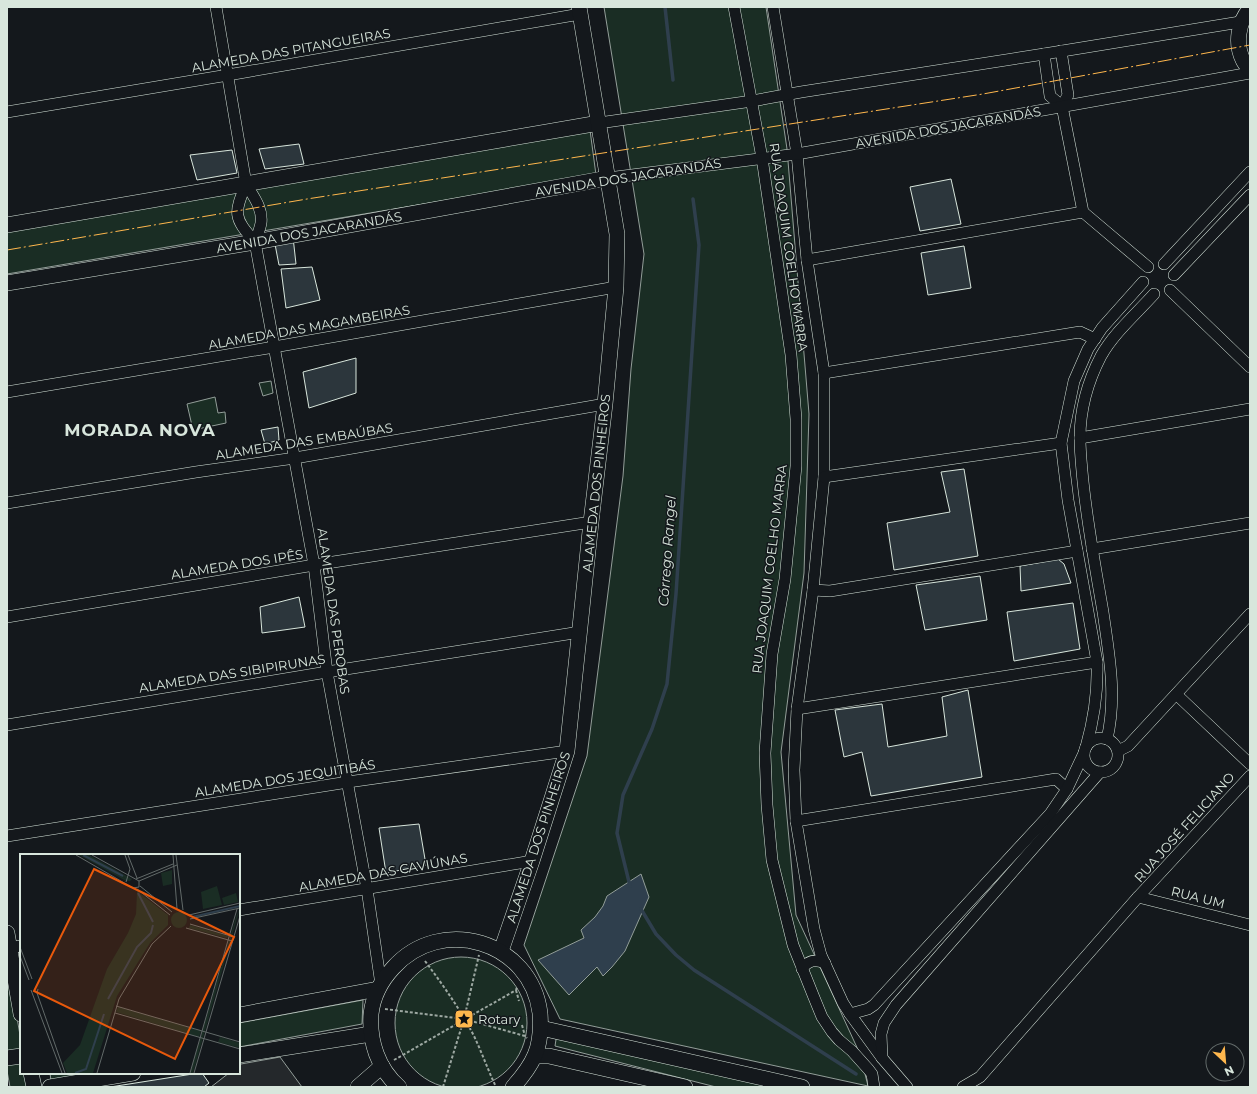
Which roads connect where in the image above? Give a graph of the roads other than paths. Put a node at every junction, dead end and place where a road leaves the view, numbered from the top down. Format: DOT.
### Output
graph roads {
  1 [pos="216,7"];
  2 [pos="734,7"];
  3 [pos="773,7"];
  4 [pos="1236,7"];
  5 [pos="1250,9"];
  6 [pos="579,10"];
  7 [pos="1240,24"];
  8 [pos="1061,51"];
  9 [pos="1044,54"];
  10 [pos="1250,70"];
  11 [pos="1250,73"];
  12 [pos="228,75"];
  13 [pos="787,94"];
  14 [pos="752,101"];
  15 [pos="1062,106"];
  16 [pos="7,112"];
  17 [pos="599,123"];
  18 [pos="797,154"];
  19 [pos="762,158"];
  20 [pos="1250,172"];
  21 [pos="608,178"];
  22 [pos="246,184"];
  23 [pos="1239,184"];
  24 [pos="1250,194"];
  25 [pos="1083,212"];
  26 [pos="7,225"];
  27 [pos="255,242"];
  28 [pos="807,260"];
  29 [pos="1164,264"];
  30 [pos="1148,267"];
  31 [pos="1174,275"];
  32 [pos="1143,282"];
  33 [pos="7,283"];
  34 [pos="616,287"];
  35 [pos="1170,290"];
  36 [pos="1154,294"];
  37 [pos="1095,339"];
  38 [pos="274,348"];
  39 [pos="1250,367"];
  40 [pos="824,373"];
  41 [pos="7,392"];
  42 [pos="605,404"];
  43 [pos="1250,409"];
  44 [pos="1080,438"];
  45 [pos="1061,443"];
  46 [pos="295,458"];
  47 [pos="824,477"];
  48 [pos="7,504"];
  49 [pos="591,522"];
  50 [pos="1250,523"];
  51 [pos="1092,549"];
  52 [pos="1077,551"];
  53 [pos="314,566"];
  54 [pos="813,590"];
  55 [pos="1250,614"];
  56 [pos="7,617"];
  57 [pos="580,632"];
  58 [pos="1096,662"];
  59 [pos="327,672"];
  60 [pos="1177,695"];
  61 [pos="797,710"];
  62 [pos="7,725"];
  63 [pos="1107,739"];
  64 [pos="567,750"];
  65 [pos="1085,750"];
  66 [pos="1118,751"];
  67 [pos="1250,764"];
  68 [pos="1100,772"];
  69 [pos="1250,776"];
  70 [pos="348,782"];
  71 [pos="1067,789"];
  72 [pos="796,820"];
  73 [pos="7,836"];
  74 [pos="532,861"];
  75 [pos="367,889"];
  76 [pos="1138,897"];
  77 [pos="240,910"];
  78 [pos="1250,925"];
  79 [pos="11,944"];
  80 [pos="500,951"];
  81 [pos="825,963"];
  82 [pos="802,969"];
  83 [pos="379,987"];
  84 [pos="20,1007"];
  85 [pos="850,1014"];
  86 [pos="240,1015"];
  87 [pos="541,1028"];
  88 [pos="371,1034"];
  89 [pos="536,1052"];
  90 [pos="240,1055"];
  91 [pos="20,1056"];
  92 [pos="7,1058"];
  93 [pos="882,1058"];
  94 [pos="382,1066"];
  95 [pos="32,1074"];
  96 [pos="127,1074"];
  97 [pos="34,1087"];
  98 [pos="50,1087"];
  99 [pos="358,1087"];
  100 [pos="400,1087"];
  101 [pos="513,1087"];
  102 [pos="684,1087"];
  103 [pos="802,1087"];
  104 [pos="874,1087"];
  105 [pos="907,1087"];
  106 [pos="963,1087"];
  1 -- 12 [label="street, ALAMEDA DAS PEROBAS"];
  2 -- 14 [label="street, RUA JOAQUIM COELHO MARRA"];
  3 -- 13 [label="street, RUA JOAQUIM COELHO MARRA"];
  4 -- 7 [label="street"];
  5 -- 7 [label="street"];
  6 -- 12 [label="street, ALAMEDA DAS PITANGUEIRAS"];
  6 -- 17 [label="street, ALAMEDA DOS PINHEIROS"];
  7 -- 8 [label="street"];
  7 -- 10 [label="street"];
  8 -- 9 [label="street"];
  8 -- 15 [label="street"];
  9 -- 13 [label="street"];
  9 -- 15 [label="street"];
  11 -- 15 [label="street, AVENIDA DOS JACARANDÁS"];
  12 -- 16 [label="street, ALAMEDA DAS PITANGUEIRAS"];
  12 -- 22 [label="street, ALAMEDA DAS PEROBAS"];
  13 -- 14 [label="street"];
  13 -- 18 [label="street, RUA JOAQUIM COELHO MARRA"];
  14 -- 17 [label="street"];
  14 -- 19 [label="street, RUA JOAQUIM COELHO MARRA"];
  15 -- 18 [label="street, AVENIDA DOS JACARANDÁS"];
  15 -- 25 [label="street"];
  17 -- 21 [label="street, ALAMEDA DOS PINHEIROS"];
  17 -- 22 [label="street"];
  18 -- 19 [label="street, AVENIDA DOS JACARANDÁS"];
  18 -- 28 [label="street, RUA JOAQUIM COELHO MARRA"];
  19 -- 21 [label="street, AVENIDA DOS JACARANDÁS"];
  19 -- 82 [label="street, RUA JOAQUIM COELHO MARRA"];
  20 -- 23 [label="street"];
  21 -- 27 [label="street, AVENIDA DOS JACARANDÁS"];
  21 -- 34 [label="street, ALAMEDA DOS PINHEIROS"];
  22 -- 26 [label="street"];
  22 -- 27 [label="street, ALAMEDA DAS PEROBAS"];
  22 -- 27 [label="street"];
  23 -- 24 [label="street"];
  23 -- 29 [label="street"];
  24 -- 31 [label="street"];
  25 -- 28 [label="street"];
  25 -- 30 [label="street"];
  27 -- 33 [label="street, AVENIDA DOS JACARANDÁS"];
  27 -- 38 [label="street, ALAMEDA DAS PEROBAS"];
  28 -- 40 [label="street, RUA JOAQUIM COELHO MARRA"];
  29 -- 30 [label="street"];
  29 -- 31 [label="street"];
  30 -- 32 [label="street"];
  31 -- 35 [label="street"];
  32 -- 36 [label="street"];
  32 -- 37 [label="street"];
  34 -- 38 [label="street, ALAMEDA DAS MAGAMBEIRAS"];
  34 -- 42 [label="street, ALAMEDA DOS PINHEIROS"];
  35 -- 36 [label="street"];
  35 -- 39 [label="street"];
  36 -- 44 [label="street"];
  37 -- 40 [label="street"];
  37 -- 45 [label="street"];
  38 -- 41 [label="street, ALAMEDA DAS MAGAMBEIRAS"];
  38 -- 46 [label="street, ALAMEDA DAS PEROBAS"];
  40 -- 47 [label="street, RUA JOAQUIM COELHO MARRA"];
  42 -- 46 [label="street, ALAMEDA DAS EMBAÚBAS"];
  42 -- 49 [label="street, ALAMEDA DOS PINHEIROS"];
  43 -- 44 [label="street"];
  44 -- 51 [label="street"];
  45 -- 47 [label="street"];
  45 -- 52 [label="street"];
  46 -- 48 [label="street, ALAMEDA DAS EMBAÚBAS"];
  46 -- 53 [label="street, ALAMEDA DAS PEROBAS"];
  47 -- 54 [label="street, RUA JOAQUIM COELHO MARRA"];
  49 -- 53 [label="street, ALAMEDA DOS IPÊS"];
  49 -- 57 [label="street, ALAMEDA DOS PINHEIROS"];
  50 -- 51 [label="street"];
  51 -- 63 [label="street"];
  52 -- 54 [label="street"];
  52 -- 58 [label="street"];
  53 -- 56 [label="street, ALAMEDA DOS IPÊS"];
  53 -- 59 [label="street, ALAMEDA DAS PEROBAS"];
  54 -- 61 [label="street, RUA JOAQUIM COELHO MARRA"];
  55 -- 60 [label="street"];
  57 -- 59 [label="street, ALAMEDA DAS SIBIPIRUNAS"];
  57 -- 64 [label="street, ALAMEDA DOS PINHEIROS"];
  58 -- 61 [label="street"];
  58 -- 65 [label="street"];
  59 -- 62 [label="street, ALAMEDA DAS SIBIPIRUNAS"];
  59 -- 70 [label="street, ALAMEDA DAS PEROBAS"];
  60 -- 66 [label="street"];
  60 -- 67 [label="street"];
  61 -- 72 [label="street, RUA JOAQUIM COELHO MARRA"];
  63 -- 65 [label="street"];
  63 -- 66 [label="street"];
  64 -- 70 [label="street, ALAMEDA DOS JEQUITIBÁS"];
  64 -- 74 [label="street, ALAMEDA DOS PINHEIROS"];
  65 -- 68 [label="street"];
  65 -- 71 [label="street"];
  66 -- 68 [label="street"];
  68 -- 93 [label="street"];
  69 -- 76 [label="street, RUA JOSÉ FELICIANO"];
  70 -- 73 [label="street, ALAMEDA DOS JEQUITIBÁS"];
  70 -- 75 [label="street, ALAMEDA DAS PEROBAS"];
  71 -- 72 [label="street"];
  71 -- 85 [label="street"];
  72 -- 81 [label="street, RUA JOAQUIM COELHO MARRA"];
  74 -- 75 [label="street, ALAMEDA DAS CAVIÚNAS"];
  74 -- 80 [label="street, ALAMEDA DOS PINHEIROS"];
  75 -- 77 [label="street, ALAMEDA DAS CAVIÚNAS"];
  75 -- 83 [label="street, ALAMEDA DAS PEROBAS"];
  76 -- 78 [label="street, RUA UM"];
  76 -- 106 [label="street, RUA JOSÉ FELICIANO"];
  79 -- 84 [label="street"];
  80 -- 83 [label="street"];
  80 -- 87 [label="street"];
  81 -- 82 [label="street"];
  81 -- 85 [label="street, RUA JOAQUIM COELHO MARRA"];
  82 -- 104 [label="street, RUA JOAQUIM COELHO MARRA"];
  83 -- 86 [label="street"];
  83 -- 88 [label="street"];
  85 -- 93 [label="street, RUA JOAQUIM COELHO MARRA"];
  87 -- 89 [label="street"];
  87 -- 103 [label="street"];
  88 -- 90 [label="street"];
  88 -- 94 [label="street"];
  89 -- 101 [label="street"];
  89 -- 102 [label="street"];
  91 -- 92 [label="street"];
  93 -- 105 [label="street, RUA JOAQUIM COELHO MARRA"];
  94 -- 99 [label="street"];
  94 -- 100 [label="street"];
  95 -- 97 [label="street"];
  96 -- 98 [label="street"];
}
